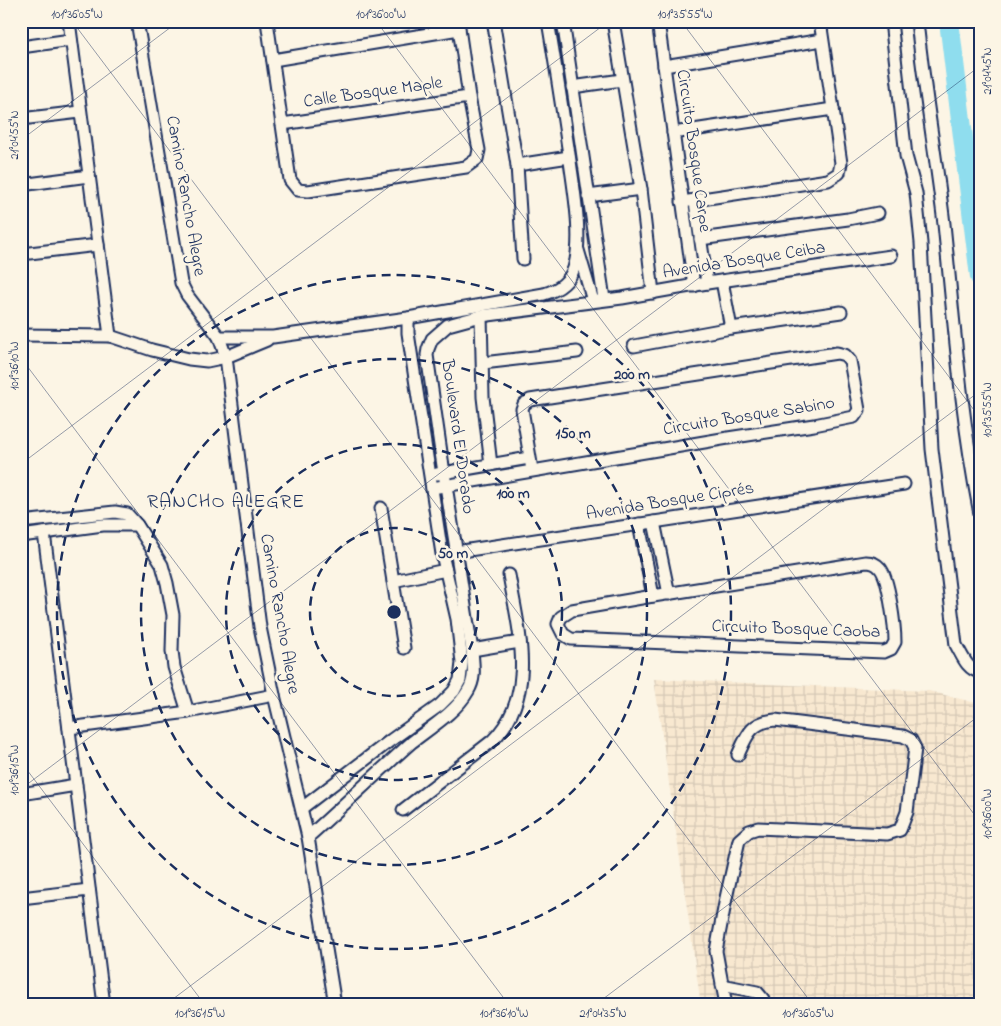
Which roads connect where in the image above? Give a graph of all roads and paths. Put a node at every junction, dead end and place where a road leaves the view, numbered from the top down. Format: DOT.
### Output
graph roads {
  1 [pos="69,21"];
  2 [pos="137,21"];
  3 [pos="268,21"];
  4 [pos="548,21"];
  5 [pos="562,21"];
  6 [pos="613,21"];
  7 [pos="658,21"];
  8 [pos="820,21"];
  9 [pos="891,21"];
  10 [pos="917,21"];
  11 [pos="458,25"];
  12 [pos="494,26"];
  13 [pos="71,40"];
  14 [pos="822,40"];
  15 [pos="21,47"];
  16 [pos="273,60"];
  17 [pos="664,66"];
  18 [pos="622,80"];
  19 [pos="572,87"];
  20 [pos="468,97"];
  21 [pos="834,109"];
  22 [pos="80,112"];
  23 [pos="21,118"];
  24 [pos="282,124"];
  25 [pos="673,133"];
  26 [pos="569,157"];
  27 [pos="517,165"];
  28 [pos="89,176"];
  29 [pos="21,185"];
  30 [pos="641,189"];
  31 [pos="588,196"];
  32 [pos="682,202"];
  33 [pos="695,202"];
  34 [pos="878,214"];
  35 [pos="700,240"];
  36 [pos="98,245"];
  37 [pos="577,246"];
  38 [pos="21,254"];
  39 [pos="891,256"];
  40 [pos="523,259"];
  41 [pos="722,281"];
  42 [pos="707,283"];
  43 [pos="694,286"];
  44 [pos="654,293"];
  45 [pos="598,300"];
  46 [pos="841,312"];
  47 [pos="481,316"];
  48 [pos="408,318"];
  49 [pos="731,328"];
  50 [pos="21,335"];
  51 [pos="110,336"];
  52 [pos="219,337"];
  53 [pos="273,337"];
  54 [pos="634,346"];
  55 [pos="577,352"];
  56 [pos="226,357"];
  57 [pos="483,363"];
  58 [pos="531,464"];
  59 [pos="491,465"];
  60 [pos="444,473"];
  61 [pos="430,476"];
  62 [pos="904,484"];
  63 [pos="446,485"];
  64 [pos="432,488"];
  65 [pos="381,508"];
  66 [pos="980,514"];
  67 [pos="21,522"];
  68 [pos="654,522"];
  69 [pos="639,524"];
  70 [pos="138,525"];
  71 [pos="44,533"];
  72 [pos="21,536"];
  73 [pos="456,552"];
  74 [pos="442,554"];
  75 [pos="446,570"];
  76 [pos="509,575"];
  77 [pos="393,581"];
  78 [pos="669,594"];
  79 [pos="653,596"];
  80 [pos="520,642"];
  81 [pos="404,648"];
  82 [pos="472,650"];
  83 [pos="980,672"];
  84 [pos="274,695"];
  85 [pos="188,712"];
  86 [pos="69,728"];
  87 [pos="391,740"];
  88 [pos="401,752"];
  89 [pos="738,755"];
  90 [pos="334,784"];
  91 [pos="76,785"];
  92 [pos="21,794"];
  93 [pos="347,802"];
  94 [pos="302,808"];
  95 [pos="403,810"];
  96 [pos="308,837"];
  97 [pos="89,890"];
  98 [pos="21,898"];
  99 [pos="722,985"];
  100 [pos="104,1005"];
  101 [pos="335,1005"];
  102 [pos="726,1005"];
  103 [pos="763,1005"];
  1 -- 13 [label="street"];
  2 -- 52 [label="street, Camino Rancho Alegre"];
  3 -- 16 [label="street"];
  4 -- 26 [label="street"];
  5 -- 19 [label="street"];
  6 -- 18 [label="street"];
  7 -- 17 [label="street, Circuito Bosque Carpe"];
  8 -- 14 [label="street"];
  9 -- 83 [label="street"];
  10 -- 66 [label="street"];
  11 -- 16 [label="street"];
  11 -- 20 [label="street"];
  12 -- 27 [label="street"];
  13 -- 15 [label="street"];
  13 -- 22 [label="street"];
  14 -- 17 [label="street"];
  14 -- 21 [label="street"];
  16 -- 24 [label="street"];
  17 -- 25 [label="street, Circuito Bosque Carpe"];
  18 -- 19 [label="street"];
  18 -- 30 [label="street"];
  19 -- 31 [label="street"];
  20 -- 24 [label="street, Calle Bosque Maple"];
  20 -- 24 [label="street"];
  21 -- 25 [label="street"];
  21 -- 33 [label="street"];
  22 -- 23 [label="street"];
  22 -- 28 [label="street"];
  25 -- 32 [label="street, Circuito Bosque Carpe"];
  26 -- 27 [label="street"];
  26 -- 37 [label="street"];
  27 -- 40 [label="street"];
  28 -- 29 [label="street"];
  28 -- 36 [label="street"];
  30 -- 31 [label="street"];
  30 -- 44 [label="street"];
  31 -- 45 [label="street"];
  32 -- 33 [label="street"];
  32 -- 43 [label="street, Circuito Bosque Carpe"];
  33 -- 35 [label="street, Circuito Bosque Carpe"];
  34 -- 35 [label="street"];
  35 -- 42 [label="street, Circuito Bosque Carpe"];
  36 -- 38 [label="street"];
  36 -- 51 [label="street"];
  37 -- 45 [label="street"];
  37 -- 48 [label="street"];
  39 -- 41 [label="street, Avenida Bosque Ceiba"];
  41 -- 42 [label="street, Avenida Bosque Ceiba"];
  41 -- 49 [label="street"];
  42 -- 43 [label="street, Avenida Bosque Ceiba"];
  43 -- 44 [label="street, Avenida Bosque Ceiba"];
  44 -- 45 [label="street, Avenida Bosque Ceiba"];
  45 -- 47 [label="street, Boulevard El Dorado"];
  46 -- 49 [label="street"];
  47 -- 57 [label="street"];
  47 -- 60 [label="street, Boulevard El Dorado"];
  48 -- 53 [label="street"];
  48 -- 61 [label="street, Boulevard El Dorado"];
  49 -- 54 [label="street"];
  50 -- 51 [label="street"];
  51 -- 56 [label="street"];
  52 -- 53 [label="street"];
  52 -- 56 [label="street, Camino Rancho Alegre"];
  53 -- 56 [label="street"];
  55 -- 57 [label="street"];
  56 -- 84 [label="street, Camino Rancho Alegre"];
  57 -- 59 [label="street"];
  58 -- 58 [label="street, Circuito Bosque Sabino"];
  58 -- 59 [label="street, Circuito Bosque Sabino"];
  58 -- 63 [label="street, Circuito Bosque Sabino"];
  59 -- 60 [label="street, Circuito Bosque Sabino"];
  60 -- 61 [label="street, Circuito Bosque Sabino"];
  60 -- 63 [label="street, Boulevard El Dorado"];
  61 -- 64 [label="street, Boulevard El Dorado"];
  62 -- 68 [label="street, Avenida Bosque Ciprés"];
  63 -- 64 [label="street, Circuito Bosque Sabino"];
  63 -- 73 [label="street, Boulevard El Dorado"];
  64 -- 74 [label="street, Boulevard El Dorado"];
  65 -- 77 [label="street"];
  67 -- 70 [label="street"];
  68 -- 69 [label="street, Avenida Bosque Ciprés"];
  68 -- 78 [label="street"];
  69 -- 73 [label="street, Avenida Bosque Ciprés"];
  69 -- 79 [label="street"];
  70 -- 71 [label="street"];
  70 -- 85 [label="street"];
  71 -- 72 [label="street"];
  71 -- 86 [label="street"];
  73 -- 74 [label="street, Avenida Bosque Ciprés"];
  73 -- 82 [label="street, Boulevard El Dorado"];
  74 -- 75 [label="street, Boulevard El Dorado"];
  75 -- 77 [label="street"];
  75 -- 87 [label="street, Boulevard El Dorado"];
  76 -- 80 [label="street"];
  77 -- 81 [label="street"];
  78 -- 79 [label="street, Circuito Bosque Caoba"];
  78 -- 79 [label="street, Circuito Bosque Caoba"];
  80 -- 82 [label="street"];
  80 -- 95 [label="street"];
  82 -- 88 [label="street, Boulevard El Dorado"];
  84 -- 85 [label="street"];
  84 -- 94 [label="street, Camino Rancho Alegre"];
  85 -- 86 [label="street"];
  86 -- 91 [label="street"];
  87 -- 88 [label="street"];
  87 -- 90 [label="street, Boulevard El Dorado"];
  88 -- 93 [label="street, Boulevard El Dorado"];
  89 -- 99 [label="street"];
  90 -- 93 [label="street"];
  90 -- 94 [label="street, Boulevard El Dorado"];
  91 -- 92 [label="street"];
  91 -- 97 [label="street"];
  93 -- 96 [label="street, Boulevard El Dorado"];
  94 -- 96 [label="street"];
  96 -- 101 [label="street"];
  97 -- 98 [label="street"];
  97 -- 100 [label="street"];
  99 -- 102 [label="street"];
  99 -- 103 [label="street"];
}
